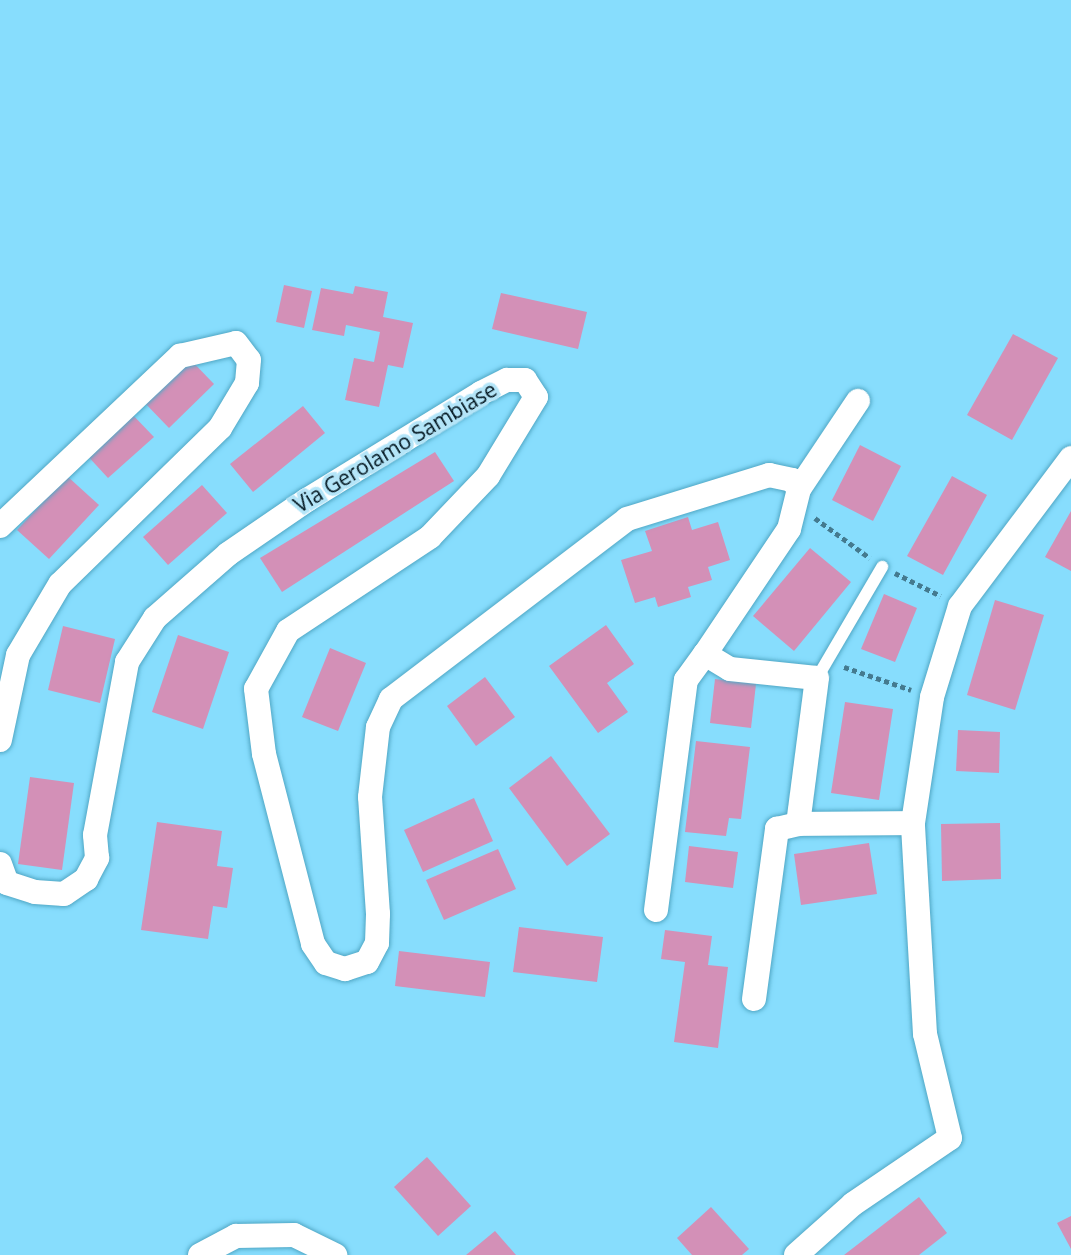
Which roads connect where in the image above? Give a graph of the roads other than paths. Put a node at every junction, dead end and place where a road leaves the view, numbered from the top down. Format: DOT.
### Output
graph roads {
  1 [pos="858,401"];
  2 [pos="1071,458"];
  3 [pos="799,489"];
  4 [pos="0,526"];
  5 [pos="882,567"];
  6 [pos="705,654"];
  7 [pos="823,670"];
  8 [pos="0,740"];
  9 [pos="913,823"];
  10 [pos="798,824"];
  11 [pos="0,864"];
  12 [pos="656,910"];
  13 [pos="754,999"];
  14 [pos="200,1255"];
  15 [pos="335,1255"];
  16 [pos="796,1255"];
  1 -- 3 [label="street"];
  2 -- 9 [label="street"];
  3 -- 6 [label="street"];
  3 -- 11 [label="street, Via Gerolamo Sambiase"];
  4 -- 8 [label="street"];
  5 -- 7 [label="lane"];
  6 -- 7 [label="street"];
  6 -- 12 [label="street"];
  7 -- 10 [label="street"];
  9 -- 10 [label="street"];
  9 -- 16 [label="street"];
  10 -- 13 [label="street"];
  14 -- 15 [label="street"];
}
